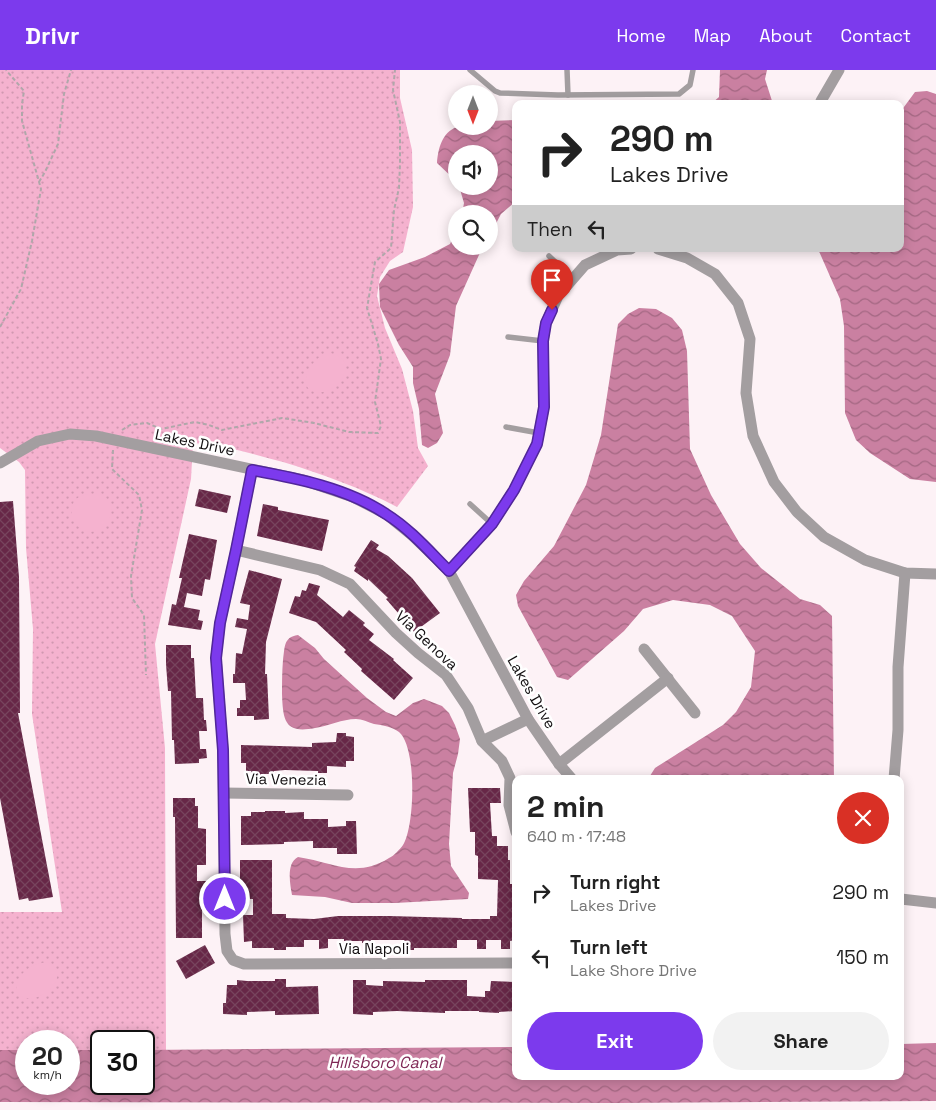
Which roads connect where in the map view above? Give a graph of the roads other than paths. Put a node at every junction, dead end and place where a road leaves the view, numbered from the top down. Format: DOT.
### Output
graph roads {
  1 [pos="470,70"];
  2 [pos="567,70"];
  3 [pos="693,70"];
  4 [pos="839,70"];
  5 [pos="568,95"];
  6 [pos="822,100"];
  7 [pos="613,252"];
  8 [pos="668,252"];
  9 [pos="549,256"];
  10 [pos="573,279"];
  11 [pos="508,337"];
  12 [pos="543,341"];
  13 [pos="506,427"];
  14 [pos="539,433"];
  15 [pos="0,463"];
  16 [pos="252,470"];
  17 [pos="470,504"];
  18 [pos="492,524"];
  19 [pos="236,550"];
  20 [pos="449,571"];
  21 [pos="905,574"];
  22 [pos="936,574"];
  23 [pos="644,649"];
  24 [pos="668,678"];
  25 [pos="695,713"];
  26 [pos="528,720"];
  27 [pos="482,742"];
  28 [pos="559,764"];
  29 [pos="569,775"];
  30 [pos="894,775"];
  31 [pos="224,793"];
  32 [pos="348,795"];
  33 [pos="512,817"];
  34 [pos="904,899"];
  35 [pos="936,903"];
  36 [pos="512,963"];
  1 -- 5 [label="lane"];
  2 -- 5 [label="lane"];
  3 -- 5 [label="lane"];
  4 -- 6 [label="street"];
  7 -- 10 [label="street"];
  8 -- 21 [label="street"];
  9 -- 10 [label="lane"];
  10 -- 12 [label="street"];
  11 -- 12 [label="lane"];
  12 -- 14 [label="street"];
  13 -- 14 [label="lane"];
  14 -- 18 [label="street"];
  15 -- 16 [label="street, Lakes Drive"];
  16 -- 19 [label="street"];
  16 -- 20 [label="street, Lakes Drive"];
  17 -- 18 [label="lane"];
  18 -- 20 [label="street"];
  19 -- 27 [label="street, Via Genova"];
  19 -- 31 [label="street"];
  20 -- 26 [label="street, Lakes Drive"];
  21 -- 22 [label="street"];
  21 -- 30 [label="street"];
  23 -- 24 [label="street"];
  24 -- 25 [label="street"];
  24 -- 28 [label="street"];
  26 -- 27 [label="street"];
  26 -- 28 [label="street, Lakes Drive"];
  27 -- 33 [label="street, Via Genova"];
  28 -- 29 [label="street, Lakes Drive"];
  31 -- 32 [label="street, Via Venezia"];
  31 -- 36 [label="street, Via Napoli"];
  34 -- 35 [label="street"];
}
